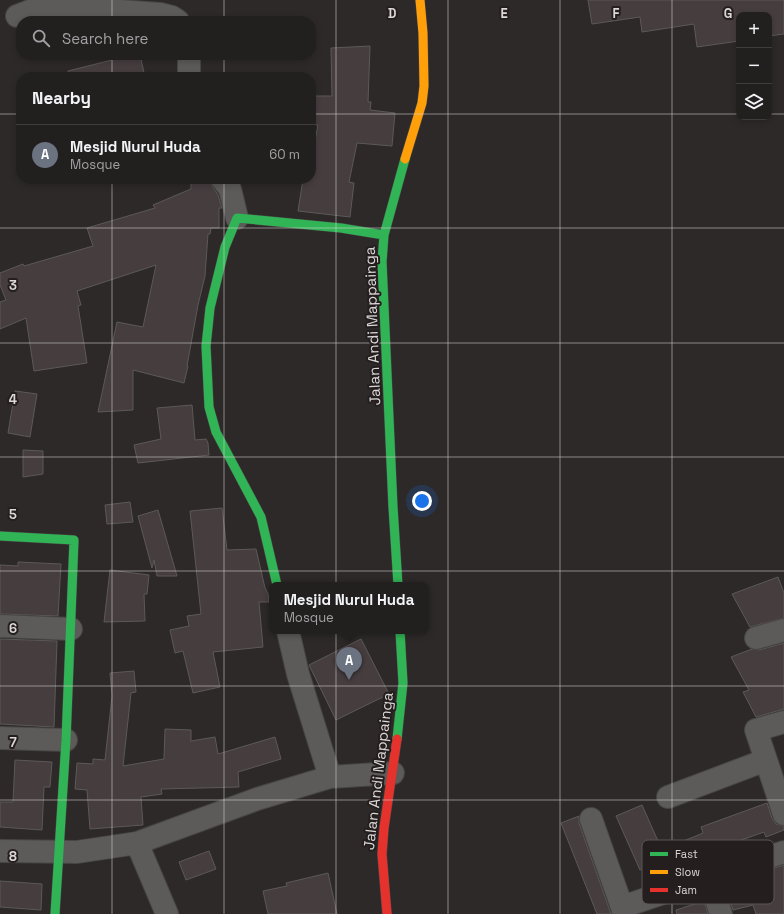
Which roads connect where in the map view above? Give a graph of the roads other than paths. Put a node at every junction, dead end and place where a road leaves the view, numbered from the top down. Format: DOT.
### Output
graph roads {
  1 [pos="420,0"];
  2 [pos="17,16"];
  3 [pos="168,16"];
  4 [pos="189,60"];
  5 [pos="189,72"];
  6 [pos="226,184"];
  7 [pos="237,218"];
  8 [pos="384,235"];
  9 [pos="0,536"];
  10 [pos="276,582"];
  11 [pos="398,582"];
  12 [pos="0,626"];
  13 [pos="71,629"];
  14 [pos="784,630"];
  15 [pos="289,634"];
  16 [pos="400,634"];
  17 [pos="756,638"];
  18 [pos="784,722"];
  19 [pos="0,738"];
  20 [pos="66,740"];
  21 [pos="766,760"];
  22 [pos="393,773"];
  23 [pos="330,777"];
  24 [pos="668,797"];
  25 [pos="784,814"];
  26 [pos="591,820"];
  27 [pos="137,843"];
  28 [pos="0,851"];
  29 [pos="58,852"];
  30 [pos="784,852"];
  31 [pos="774,855"];
  32 [pos="642,903"];
  33 [pos="718,904"];
  34 [pos="623,910"];
  35 [pos="55,914"];
  36 [pos="167,914"];
  37 [pos="387,914"];
  38 [pos="721,914"];
  1 -- 8 [label="street, Jalan Andi Mappainga"];
  2 -- 3 [label="street"];
  4 -- 5 [label="street"];
  6 -- 7 [label="street"];
  7 -- 8 [label="street"];
  7 -- 10 [label="street"];
  8 -- 11 [label="street, Jalan Andi Mappainga"];
  9 -- 13 [label="street"];
  12 -- 13 [label="street"];
  13 -- 20 [label="street"];
  14 -- 17 [label="street"];
  15 -- 23 [label="street"];
  16 -- 22 [label="street, Jalan Andi Mappainga"];
  18 -- 21 [label="street"];
  19 -- 20 [label="street"];
  20 -- 29 [label="street"];
  21 -- 24 [label="street"];
  21 -- 25 [label="street"];
  22 -- 23 [label="street"];
  22 -- 37 [label="street, Jalan Andi Mappainga"];
  23 -- 27 [label="street"];
  26 -- 34 [label="street"];
  27 -- 29 [label="street"];
  27 -- 36 [label="street"];
  28 -- 29 [label="street"];
  29 -- 35 [label="street"];
  30 -- 31 [label="street"];
  32 -- 34 [label="street"];
  33 -- 38 [label="street"];
}
